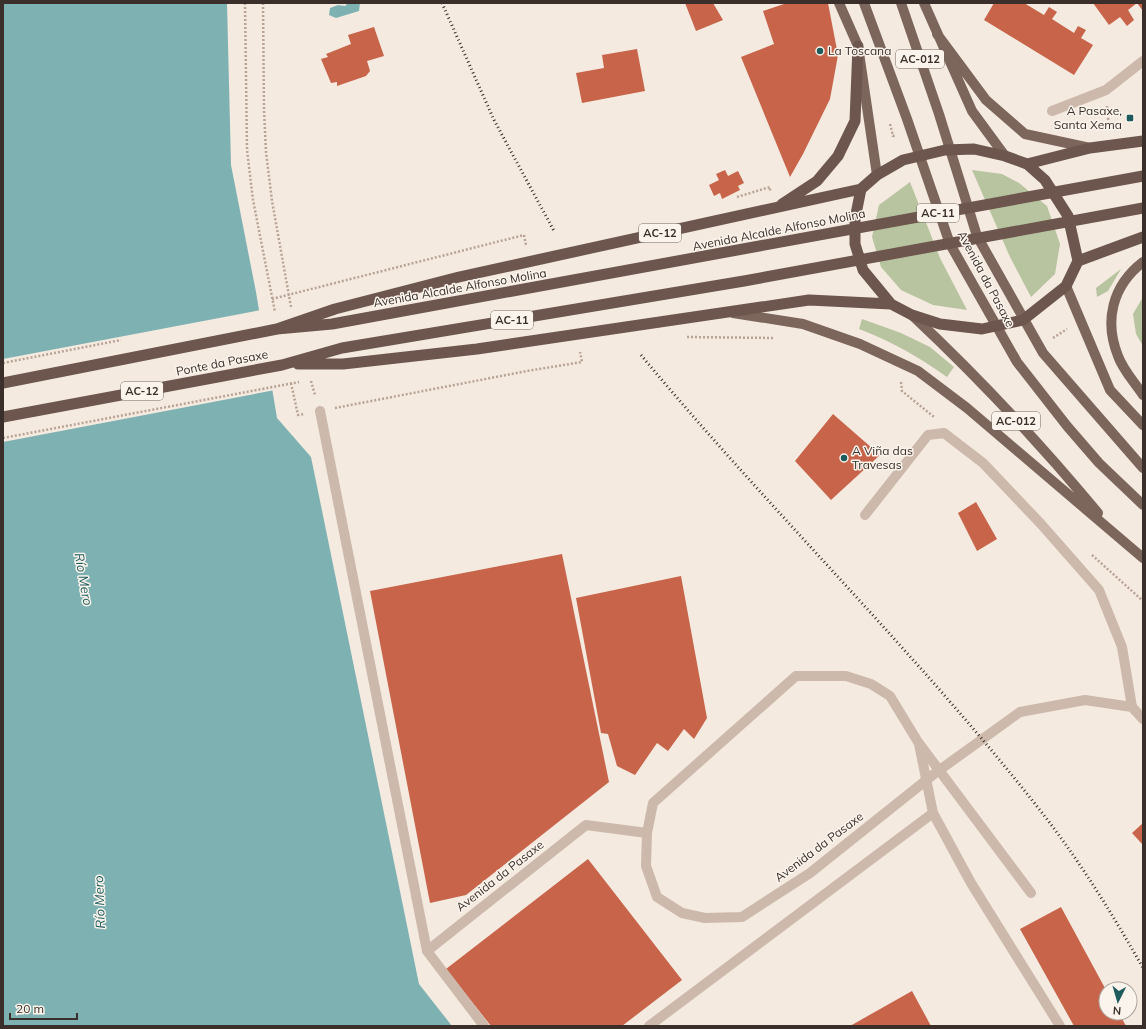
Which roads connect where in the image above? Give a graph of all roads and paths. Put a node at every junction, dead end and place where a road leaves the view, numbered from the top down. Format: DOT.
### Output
graph roads {
  1 [pos="245,3"];
  2 [pos="263,3"];
  3 [pos="839,3"];
  4 [pos="864,3"];
  5 [pos="901,3"];
  6 [pos="924,3"];
  7 [pos="937,34"];
  8 [pos="858,46"];
  9 [pos="1143,61"];
  10 [pos="1106,90"];
  11 [pos="1052,111"];
  12 [pos="1143,141"];
  13 [pos="1110,145"];
  14 [pos="1090,148"];
  15 [pos="1005,156"];
  16 [pos="1027,164"];
  17 [pos="877,175"];
  18 [pos="1143,176"];
  19 [pos="861,189"];
  20 [pos="776,208"];
  21 [pos="1143,208"];
  22 [pos="1143,237"];
  23 [pos="527,248"];
  24 [pos="1078,261"];
  25 [pos="1143,262"];
  26 [pos="1066,286"];
  27 [pos="288,296"];
  28 [pos="272,299"];
  29 [pos="891,304"];
  30 [pos="293,308"];
  31 [pos="286,309"];
  32 [pos="278,311"];
  33 [pos="270,312"];
  34 [pos="292,312"];
  35 [pos="727,312"];
  36 [pos="276,314"];
  37 [pos="912,315"];
  38 [pos="277,329"];
  39 [pos="685,337"];
  40 [pos="760,337"];
  41 [pos="129,339"];
  42 [pos="588,351"];
  43 [pos="3,363"];
  44 [pos="282,365"];
  45 [pos="309,373"];
  46 [pos="290,376"];
  47 [pos="314,379"];
  48 [pos="900,380"];
  49 [pos="3,383"];
  50 [pos="1143,395"];
  51 [pos="320,411"];
  52 [pos="3,417"];
  53 [pos="936,419"];
  54 [pos="1143,425"];
  55 [pos="3,438"];
  56 [pos="1143,468"];
  57 [pos="1143,504"];
  58 [pos="865,514"];
  59 [pos="1115,533"];
  60 [pos="1143,558"];
  61 [pos="1132,707"];
  62 [pos="1143,719"];
  63 [pos="918,742"];
  64 [pos="933,813"];
  65 [pos="647,833"];
  66 [pos="1031,893"];
  67 [pos="427,950"];
  68 [pos="484,1026"];
  69 [pos="648,1026"];
  70 [pos="1060,1026"];
  1 -- 28 [label="path"];
  2 -- 27 [label="path"];
  3 -- 8 [label="main road"];
  4 -- 57 [label="main road, Avenida da Pasaxe / AC-012"];
  5 -- 56 [label="main road, Avenida da Pasaxe / AC-012"];
  6 -- 7 [label="main road"];
  7 -- 14 [label="main road"];
  7 -- 15 [label="main road"];
  8 -- 17 [label="main road"];
  8 -- 20 [label="highway"];
  9 -- 10 [label="street"];
  10 -- 11 [label="street"];
  10 -- 13 [label="path"];
  12 -- 13 [label="highway"];
  13 -- 14 [label="highway"];
  14 -- 16 [label="highway"];
  15 -- 16 [label="highway"];
  15 -- 17 [label="highway"];
  16 -- 24 [label="highway"];
  17 -- 19 [label="highway"];
  18 -- 38 [label="highway, Avenida Alcalde Alfonso Molina / AC-11"];
  19 -- 20 [label="highway, AC-12"];
  19 -- 29 [label="highway, AC-11"];
  20 -- 38 [label="highway, AC-12"];
  21 -- 44 [label="highway, AC-11"];
  22 -- 24 [label="highway"];
  23 -- 27 [label="path"];
  24 -- 26 [label="highway, AC-11"];
  25 -- 50 [label="main road"];
  26 -- 37 [label="highway, AC-11"];
  26 -- 54 [label="main road"];
  27 -- 28 [label="path"];
  27 -- 34 [label="path"];
  28 -- 36 [label="path"];
  29 -- 35 [label="highway, AC-11"];
  29 -- 37 [label="highway, AC-11"];
  30 -- 31 [label="path"];
  32 -- 33 [label="path"];
  35 -- 44 [label="highway, AC-11"];
  35 -- 59 [label="main road"];
  37 -- 59 [label="main road, AC-012"];
  38 -- 49 [label="highway, Ponte da Pasaxe / AC-12"];
  39 -- 40 [label="path"];
  41 -- 43 [label="path"];
  42 -- 51 [label="path"];
  44 -- 52 [label="highway, Ponte da Pasaxe / AC-12"];
  45 -- 51 [label="path"];
  46 -- 51 [label="path"];
  47 -- 55 [label="path"];
  48 -- 53 [label="path"];
  51 -- 67 [label="street"];
  58 -- 61 [label="street"];
  59 -- 60 [label="main road, AC-012"];
  61 -- 62 [label="street"];
  61 -- 65 [label="street, Avenida da Pasaxe"];
  63 -- 64 [label="street"];
  63 -- 65 [label="street"];
  63 -- 66 [label="street"];
  64 -- 69 [label="street"];
  64 -- 70 [label="street"];
  65 -- 67 [label="street, Avenida da Pasaxe"];
  67 -- 68 [label="street"];
}
